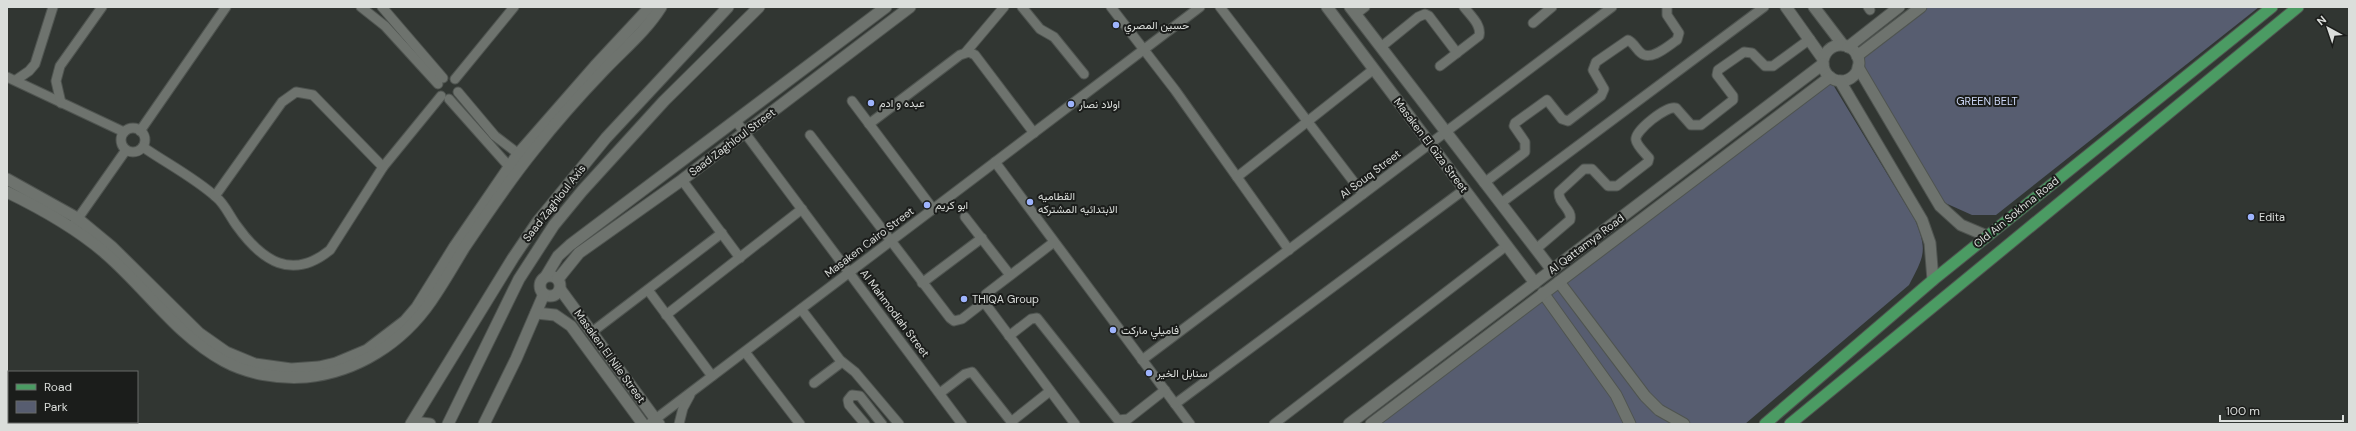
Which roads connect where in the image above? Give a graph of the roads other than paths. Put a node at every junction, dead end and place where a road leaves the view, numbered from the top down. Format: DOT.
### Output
graph roads {
  1 [pos="53,7"];
  2 [pos="102,7"];
  3 [pos="227,7"];
  4 [pos="361,7"];
  5 [pos="382,7"];
  6 [pos="514,7"];
  7 [pos="650,7"];
  8 [pos="661,7"];
  9 [pos="728,7"];
  10 [pos="759,7"];
  11 [pos="886,7"];
  12 [pos="910,7"];
  13 [pos="1004,7"];
  14 [pos="1022,7"];
  15 [pos="1111,7"];
  16 [pos="1200,7"];
  17 [pos="1220,7"];
  18 [pos="1327,7"];
  19 [pos="1365,7"];
  20 [pos="1464,7"];
  21 [pos="1552,7"];
  22 [pos="1612,7"];
  23 [pos="1667,7"];
  24 [pos="1764,7"];
  25 [pos="1786,7"];
  26 [pos="1814,7"];
  27 [pos="1899,7"];
  28 [pos="1921,7"];
  29 [pos="2272,7"];
  30 [pos="2298,7"];
  31 [pos="1353,11"];
  32 [pos="1533,23"];
  33 [pos="1810,39"];
  34 [pos="1845,46"];
  35 [pos="1381,47"];
  36 [pos="1143,50"];
  37 [pos="966,52"];
  38 [pos="1457,53"];
  39 [pos="1857,61"];
  40 [pos="1823,62"];
  41 [pos="1440,66"];
  42 [pos="1374,70"];
  43 [pos="1084,74"];
  44 [pos="7,77"];
  45 [pos="454,79"];
  46 [pos="1835,79"];
  47 [pos="16,80"];
  48 [pos="441,81"];
  49 [pos="458,92"];
  50 [pos="445,97"];
  51 [pos="852,101"];
  52 [pos="61,103"];
  53 [pos="736,121"];
  54 [pos="1307,121"];
  55 [pos="869,124"];
  56 [pos="140,131"];
  57 [pos="124,132"];
  58 [pos="1446,132"];
  59 [pos="745,133"];
  60 [pos="1034,133"];
  61 [pos="810,135"];
  62 [pos="1430,144"];
  63 [pos="143,147"];
  64 [pos="126,150"];
  65 [pos="523,157"];
  66 [pos="995,162"];
  67 [pos="383,168"];
  68 [pos="512,171"];
  69 [pos="1237,177"];
  70 [pos="7,179"];
  71 [pos="682,180"];
  72 [pos="1484,183"];
  73 [pos="1465,189"];
  74 [pos="7,192"];
  75 [pos="1363,194"];
  76 [pos="215,196"];
  77 [pos="1501,203"];
  78 [pos="802,209"];
  79 [pos="933,209"];
  80 [pos="965,217"];
  81 [pos="78,218"];
  82 [pos="596,225"];
  83 [pos="71,228"];
  84 [pos="722,234"];
  85 [pos="604,236"];
  86 [pos="1987,236"];
  87 [pos="982,238"];
  88 [pos="890,241"];
  89 [pos="1054,242"];
  90 [pos="1506,246"];
  91 [pos="1536,248"];
  92 [pos="1289,250"];
  93 [pos="740,258"];
  94 [pos="1552,270"];
  95 [pos="849,272"];
  96 [pos="546,276"];
  97 [pos="1010,276"];
  98 [pos="1933,280"];
  99 [pos="1559,282"];
  100 [pos="922,283"];
  101 [pos="1535,283"];
  102 [pos="559,284"];
  103 [pos="648,290"];
  104 [pos="544,294"];
  105 [pos="1543,294"];
  106 [pos="984,302"];
  107 [pos="801,309"];
  108 [pos="536,313"];
  109 [pos="666,315"];
  110 [pos="592,332"];
  111 [pos="1009,336"];
  112 [pos="745,352"];
  113 [pos="1142,360"];
  114 [pos="842,362"];
  115 [pos="712,376"];
  116 [pos="814,383"];
  117 [pos="1165,390"];
  118 [pos="692,391"];
  119 [pos="1050,391"];
  120 [pos="940,393"];
  121 [pos="1175,404"];
  122 [pos="655,422"];
  123 [pos="412,423"];
  124 [pos="1012,423"];
  125 [pos="430,424"];
  126 [pos="448,424"];
  127 [pos="484,424"];
  128 [pos="643,424"];
  129 [pos="679,424"];
  130 [pos="800,424"];
  131 [pos="865,424"];
  132 [pos="882,424"];
  133 [pos="899,424"];
  134 [pos="962,424"];
  135 [pos="1075,424"];
  136 [pos="1190,424"];
  137 [pos="1274,424"];
  138 [pos="1349,424"];
  139 [pos="1371,424"];
  140 [pos="1630,424"];
  141 [pos="1684,424"];
  142 [pos="1765,424"];
  143 [pos="1790,424"];
  1 -- 47 [label="street"];
  2 -- 52 [label="street"];
  3 -- 56 [label="street"];
  4 -- 48 [label="street"];
  5 -- 48 [label="street"];
  6 -- 45 [label="street"];
  7 -- 65 [label="street"];
  8 -- 65 [label="street"];
  9 -- 123 [label="street, Saad Zaghloul Axis"];
  10 -- 126 [label="street, Saad Zaghloul Axis"];
  11 -- 53 [label="street, Saad Zaghloul Street"];
  12 -- 59 [label="street, Saad Zaghloul Street"];
  13 -- 37 [label="street"];
  14 -- 43 [label="street"];
  15 -- 36 [label="street"];
  16 -- 36 [label="street, Masaken Cairo Street"];
  17 -- 54 [label="street"];
  18 -- 42 [label="street, Masaken El Giza Street"];
  19 -- 31 [label="street"];
  20 -- 38 [label="street"];
  21 -- 32 [label="street"];
  22 -- 58 [label="street, Al Souq Street"];
  23 -- 72 [label="street"];
  24 -- 77 [label="street"];
  25 -- 33 [label="street"];
  26 -- 34 [label="street"];
  27 -- 34 [label="street"];
  28 -- 39 [label="street"];
  29 -- 86 [label="main road, Old Ain Sokhna Road"];
  30 -- 143 [label="main road, Old Ain Sokhna Road"];
  31 -- 35 [label="street, Masaken El Giza Street"];
  33 -- 40 [label="street"];
  33 -- 91 [label="street"];
  34 -- 39 [label="street"];
  34 -- 40 [label="street"];
  35 -- 38 [label="street"];
  35 -- 58 [label="street, Masaken El Giza Street"];
  36 -- 60 [label="street, Masaken Cairo Street"];
  36 -- 69 [label="street"];
  37 -- 55 [label="street"];
  37 -- 60 [label="street"];
  38 -- 41 [label="street"];
  39 -- 46 [label="street"];
  39 -- 86 [label="street"];
  40 -- 46 [label="street"];
  40 -- 94 [label="street, Al Qattamya Road"];
  42 -- 54 [label="street"];
  42 -- 62 [label="street, Masaken El Giza Street"];
  44 -- 47 [label="street"];
  45 -- 48 [label="street"];
  45 -- 49 [label="street"];
  46 -- 98 [label="street"];
  46 -- 99 [label="street, Al Qattamya Road"];
  47 -- 52 [label="street"];
  48 -- 50 [label="street"];
  49 -- 50 [label="street"];
  49 -- 65 [label="street"];
  50 -- 67 [label="street"];
  50 -- 68 [label="street"];
  51 -- 55 [label="street"];
  52 -- 57 [label="street"];
  53 -- 59 [label="street, Al Mahmodiah Street"];
  53 -- 82 [label="street, Saad Zaghloul Street"];
  54 -- 69 [label="street"];
  54 -- 75 [label="street"];
  55 -- 79 [label="street"];
  56 -- 57 [label="street"];
  56 -- 63 [label="street"];
  57 -- 64 [label="street"];
  58 -- 62 [label="street, Al Souq Street"];
  58 -- 72 [label="street, Masaken El Giza Street"];
  59 -- 71 [label="street, Saad Zaghloul Street"];
  59 -- 78 [label="street, Al Mahmodiah Street"];
  60 -- 66 [label="street, Masaken Cairo Street"];
  61 -- 88 [label="street"];
  62 -- 73 [label="street, Masaken El Giza Street"];
  62 -- 75 [label="street, Al Souq Street"];
  63 -- 64 [label="street"];
  63 -- 76 [label="street"];
  64 -- 81 [label="street"];
  65 -- 68 [label="street"];
  66 -- 79 [label="street, Masaken Cairo Street"];
  66 -- 89 [label="street"];
  67 -- 76 [label="street"];
  67 -- 76 [label="street"];
  68 -- 81 [label="street"];
  68 -- 83 [label="street"];
  69 -- 92 [label="street"];
  70 -- 81 [label="street"];
  71 -- 84 [label="street"];
  71 -- 85 [label="street, Saad Zaghloul Street"];
  72 -- 77 [label="street, Masaken El Giza Street"];
  73 -- 90 [label="street, Masaken El Giza Street"];
  73 -- 121 [label="street"];
  74 -- 83 [label="street"];
  75 -- 92 [label="street, Al Souq Street"];
  77 -- 91 [label="street, Masaken El Giza Street"];
  78 -- 93 [label="street"];
  78 -- 95 [label="street, Al Mahmodiah Street"];
  79 -- 88 [label="street, Masaken Cairo Street"];
  80 -- 87 [label="street"];
  81 -- 83 [label="street"];
  82 -- 85 [label="street"];
  82 -- 96 [label="street, Saad Zaghloul Street"];
  84 -- 93 [label="street"];
  84 -- 103 [label="street"];
  85 -- 102 [label="street, Saad Zaghloul Street"];
  86 -- 98 [label="main road, Old Ain Sokhna Road"];
  87 -- 97 [label="street"];
  87 -- 100 [label="street"];
  88 -- 95 [label="street, Masaken Cairo Street"];
  88 -- 100 [label="street"];
  89 -- 97 [label="street"];
  89 -- 113 [label="street"];
  90 -- 101 [label="street, Masaken El Giza Street"];
  90 -- 137 [label="street"];
  91 -- 94 [label="street, Masaken El Giza Street"];
  92 -- 113 [label="street, Al Souq Street"];
  93 -- 109 [label="street"];
  94 -- 101 [label="street, Al Qattamya Road"];
  95 -- 107 [label="street, Masaken Cairo Street"];
  95 -- 120 [label="street, Al Mahmodiah Street"];
  96 -- 102 [label="street"];
  96 -- 104 [label="street"];
  97 -- 106 [label="street"];
  98 -- 142 [label="main road, Old Ain Sokhna Road"];
  99 -- 105 [label="street, Al Qattamya Road"];
  99 -- 141 [label="street"];
  100 -- 106 [label="street"];
  101 -- 138 [label="street, Al Qattamya Road"];
  102 -- 104 [label="street"];
  102 -- 110 [label="street, Masaken El Nile Street"];
  103 -- 109 [label="street"];
  103 -- 110 [label="street"];
  104 -- 108 [label="street"];
  105 -- 139 [label="street, Al Qattamya Road"];
  105 -- 140 [label="street"];
  106 -- 111 [label="street"];
  107 -- 112 [label="street, Masaken Cairo Street"];
  107 -- 114 [label="street"];
  108 -- 127 [label="street"];
  108 -- 128 [label="street, Masaken El Nile Street"];
  109 -- 115 [label="street"];
  110 -- 122 [label="street, Masaken El Nile Street"];
  111 -- 117 [label="street"];
  111 -- 119 [label="street"];
  112 -- 115 [label="street, Masaken Cairo Street"];
  112 -- 130 [label="street"];
  113 -- 117 [label="street"];
  114 -- 116 [label="street"];
  114 -- 133 [label="street"];
  115 -- 118 [label="street, Masaken Cairo Street"];
  117 -- 121 [label="street"];
  118 -- 122 [label="street, Masaken Cairo Street"];
  118 -- 129 [label="street"];
  119 -- 124 [label="street"];
  119 -- 135 [label="street"];
  120 -- 124 [label="street"];
  120 -- 134 [label="street, Al Mahmodiah Street"];
  121 -- 136 [label="street"];
  123 -- 125 [label="street"];
  131 -- 132 [label="street"];
}
